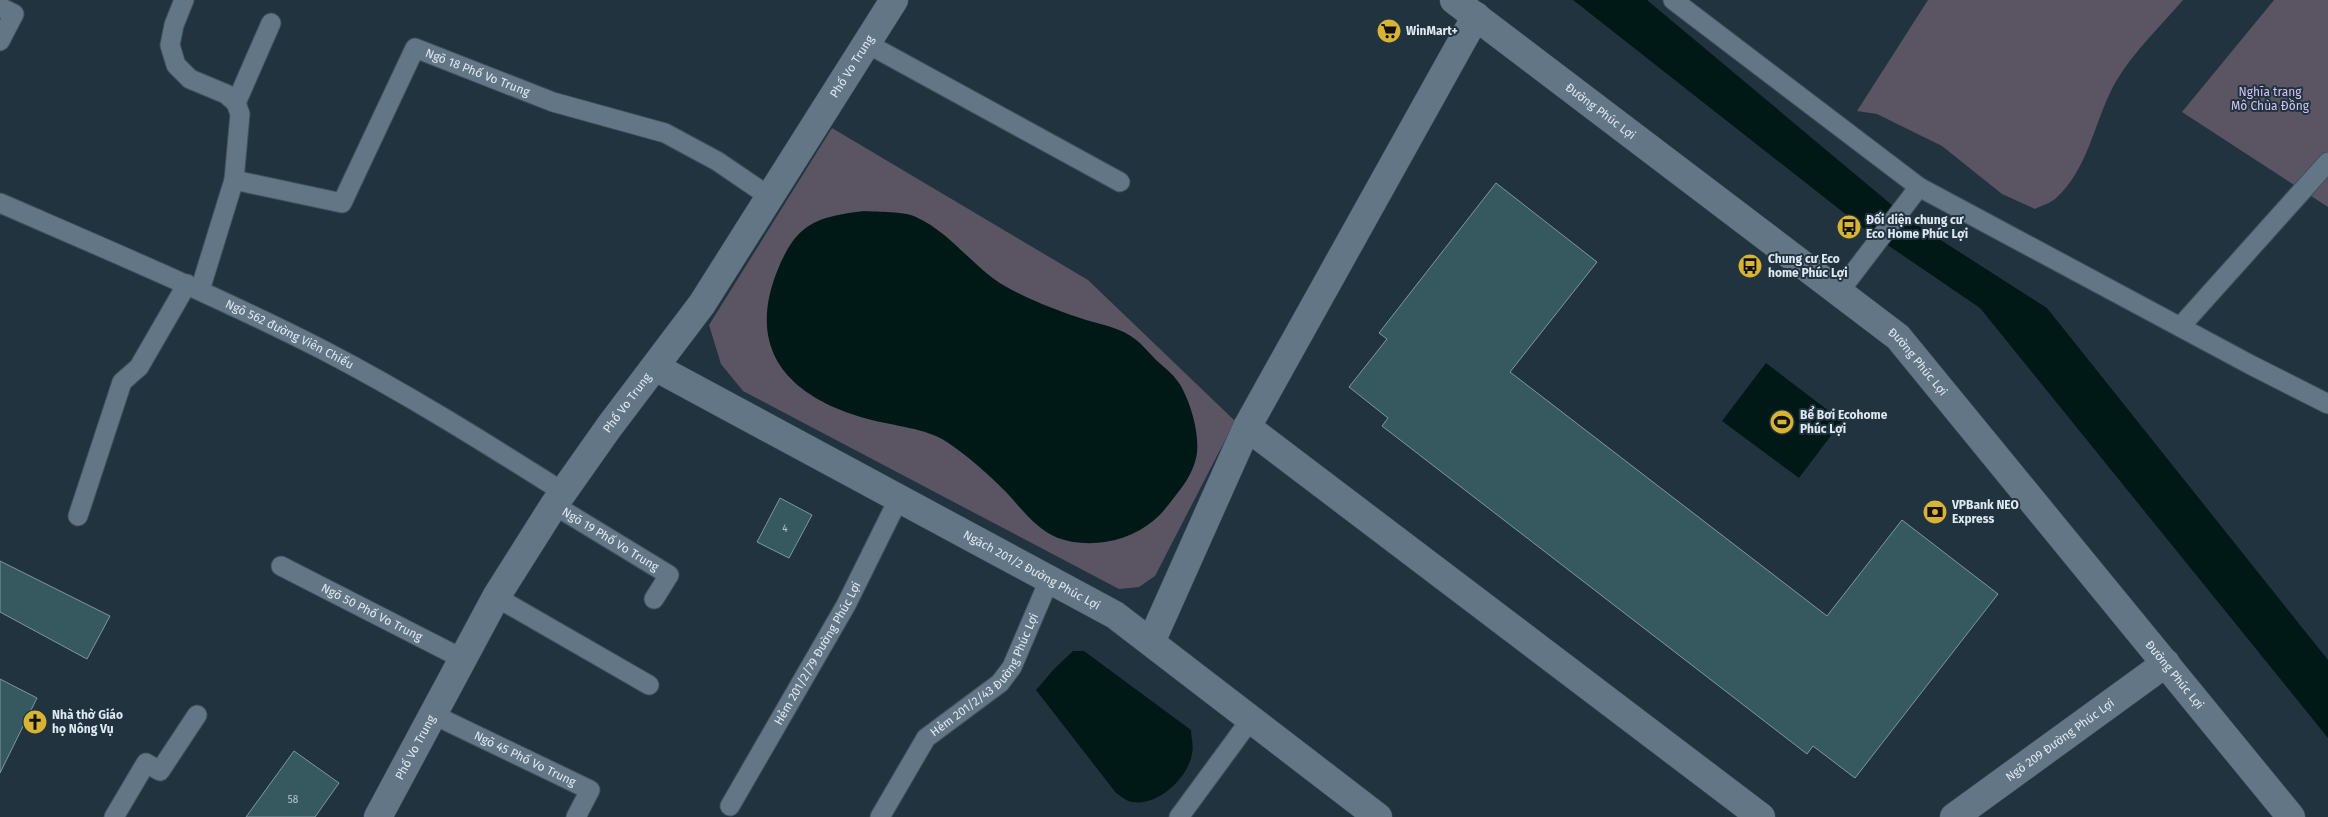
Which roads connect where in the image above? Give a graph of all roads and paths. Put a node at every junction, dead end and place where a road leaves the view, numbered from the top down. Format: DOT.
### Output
graph roads {
  1 [pos="184,0"];
  2 [pos="894,0"];
  3 [pos="1454,0"];
  4 [pos="1673,0"];
  5 [pos="0,7"];
  6 [pos="1476,16"];
  7 [pos="271,22"];
  8 [pos="0,41"];
  9 [pos="866,44"];
  10 [pos="236,103"];
  11 [pos="2328,162"];
  12 [pos="234,180"];
  13 [pos="1120,182"];
  14 [pos="1919,187"];
  15 [pos="770,197"];
  16 [pos="0,202"];
  17 [pos="193,287"];
  18 [pos="1839,292"];
  19 [pos="2180,327"];
  20 [pos="655,367"];
  21 [pos="2328,404"];
  22 [pos="1247,427"];
  23 [pos="559,498"];
  24 [pos="899,498"];
  25 [pos="78,516"];
  26 [pos="282,566"];
  27 [pos="1050,578"];
  28 [pos="496,597"];
  29 [pos="654,599"];
  30 [pos="1151,642"];
  31 [pos="463,660"];
  32 [pos="2166,663"];
  33 [pos="649,685"];
  34 [pos="197,715"];
  35 [pos="434,715"];
  36 [pos="1251,719"];
  37 [pos="730,806"];
  38 [pos="114,817"];
  39 [pos="378,817"];
  40 [pos="576,817"];
  41 [pos="880,817"];
  42 [pos="1179,817"];
  43 [pos="1378,817"];
  44 [pos="1761,817"];
  45 [pos="1954,817"];
  46 [pos="2291,817"];
  1 -- 10 [label="lane"];
  2 -- 9 [label="street, Phố Vo Trung"];
  3 -- 6 [label="street, Đường Phúc Lợi"];
  4 -- 14 [label="lane"];
  5 -- 8 [label="lane"];
  6 -- 18 [label="street, Đường Phúc Lợi"];
  6 -- 22 [label="street"];
  7 -- 10 [label="lane"];
  9 -- 13 [label="lane"];
  9 -- 15 [label="street, Phố Vo Trung"];
  10 -- 12 [label="lane"];
  11 -- 19 [label="lane"];
  12 -- 15 [label="lane, Ngõ 18 Phố Vo Trung"];
  12 -- 17 [label="lane"];
  14 -- 18 [label="lane"];
  14 -- 19 [label="lane"];
  15 -- 20 [label="street, Phố Vo Trung"];
  16 -- 17 [label="lane, Ngõ 562 đường Viên Chiếu"];
  17 -- 23 [label="lane, Ngõ 562 đường Viên Chiếu"];
  17 -- 25 [label="lane"];
  18 -- 32 [label="street, Đường Phúc Lợi"];
  19 -- 21 [label="lane"];
  20 -- 23 [label="street, Phố Vo Trung"];
  20 -- 24 [label="street, Ngách 201/2 Đường Phúc Lợi"];
  22 -- 30 [label="street"];
  22 -- 44 [label="street"];
  23 -- 28 [label="street, Phố Vo Trung"];
  23 -- 29 [label="lane, Ngõ 19 Phố Vo Trung"];
  24 -- 27 [label="street, Ngách 201/2 Đường Phúc Lợi"];
  24 -- 37 [label="lane, Hẻm 201/2/79 Đường Phúc Lợi"];
  26 -- 31 [label="lane, Ngõ 50 Phố Vo Trung"];
  27 -- 30 [label="street, Ngách 201/2 Đường Phúc Lợi"];
  27 -- 41 [label="lane, Hẻm 201/2/43 Đường Phúc Lợi"];
  28 -- 31 [label="street, Phố Vo Trung"];
  28 -- 33 [label="lane"];
  30 -- 36 [label="street, Ngách 201/2 Đường Phúc Lợi"];
  31 -- 35 [label="street, Phố Vo Trung"];
  32 -- 45 [label="street, Ngõ 209 Đường Phúc Lợi"];
  32 -- 46 [label="street, Đường Phúc Lợi"];
  34 -- 38 [label="lane"];
  35 -- 39 [label="street, Phố Vo Trung"];
  35 -- 40 [label="lane, Ngõ 45 Phố Vo Trung"];
  36 -- 42 [label="lane"];
  36 -- 43 [label="street, Ngách 201/2 Đường Phúc Lợi"];
}
